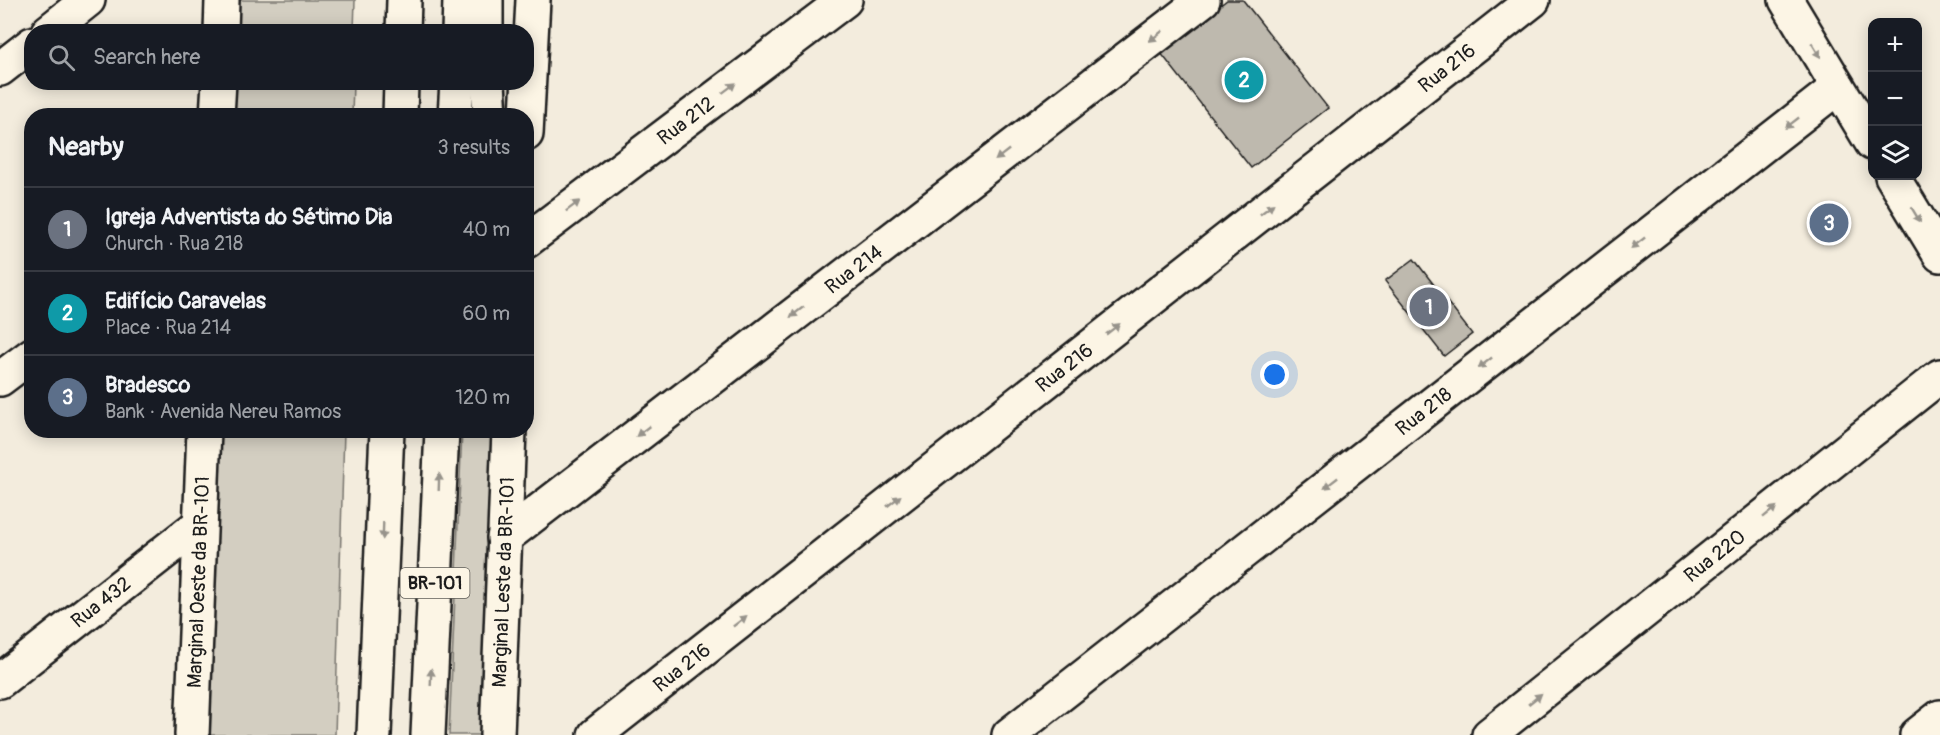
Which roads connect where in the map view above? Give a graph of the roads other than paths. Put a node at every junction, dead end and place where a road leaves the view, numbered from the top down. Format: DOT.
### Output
graph roads {
  1 [pos="88,0"];
  2 [pos="222,0"];
  3 [pos="404,0"];
  4 [pos="460,0"];
  5 [pos="486,0"];
  6 [pos="533,0"];
  7 [pos="845,0"];
  8 [pos="1203,0"];
  9 [pos="1533,0"];
  10 [pos="1786,0"];
  11 [pos="58,24"];
  12 [pos="221,24"];
  13 [pos="403,24"];
  14 [pos="459,24"];
  15 [pos="486,24"];
  16 [pos="532,24"];
  17 [pos="24,50"];
  18 [pos="0,69"];
  19 [pos="1838,87"];
  20 [pos="219,90"];
  21 [pos="401,90"];
  22 [pos="457,90"];
  23 [pos="488,90"];
  24 [pos="528,90"];
  25 [pos="217,108"];
  26 [pos="400,108"];
  27 [pos="455,108"];
  28 [pos="490,108"];
  29 [pos="527,108"];
  30 [pos="1868,136"];
  31 [pos="1894,180"];
  32 [pos="534,235"];
  33 [pos="1940,255"];
  34 [pos="24,361"];
  35 [pos="1940,376"];
  36 [pos="0,380"];
  37 [pos="204,438"];
  38 [pos="387,438"];
  39 [pos="442,438"];
  40 [pos="509,438"];
  41 [pos="200,524"];
  42 [pos="504,538"];
  43 [pos="0,681"];
  44 [pos="1940,717"];
  45 [pos="192,735"];
  46 [pos="374,735"];
  47 [pos="428,735"];
  48 [pos="497,735"];
  49 [pos="595,735"];
  50 [pos="1009,735"];
  51 [pos="1489,735"];
  52 [pos="1917,735"];
  1 -- 11 [label="main road"];
  2 -- 12 [label="main road"];
  3 -- 13 [label="main road"];
  4 -- 14 [label="main road"];
  5 -- 15 [label="main road"];
  6 -- 16 [label="main road"];
  32 -- 7 [label="main road, Rua 212, one-way"];
  8 -- 42 [label="main road, Rua 214, one-way"];
  49 -- 9 [label="main road, Rua 216, one-way"];
  10 -- 19 [label="main road, one-way"];
  17 -- 18 [label="main road"];
  19 -- 30 [label="main road"];
  19 -- 50 [label="main road, Rua 218, one-way"];
  20 -- 25 [label="main road"];
  21 -- 26 [label="main road"];
  22 -- 27 [label="main road"];
  23 -- 28 [label="main road"];
  24 -- 29 [label="main road"];
  31 -- 33 [label="main road, one-way"];
  34 -- 36 [label="main road"];
  51 -- 35 [label="main road, Rua 220, one-way"];
  37 -- 41 [label="main road, Marginal Oeste da BR-101"];
  38 -- 46 [label="main road, BR-101, one-way"];
  47 -- 39 [label="main road, BR-101, one-way"];
  40 -- 42 [label="main road, Marginal Leste da BR-101"];
  41 -- 43 [label="main road, Rua 432"];
  41 -- 45 [label="main road, Marginal Oeste da BR-101"];
  42 -- 48 [label="main road, Marginal Leste da BR-101"];
  44 -- 52 [label="main road"];
}
